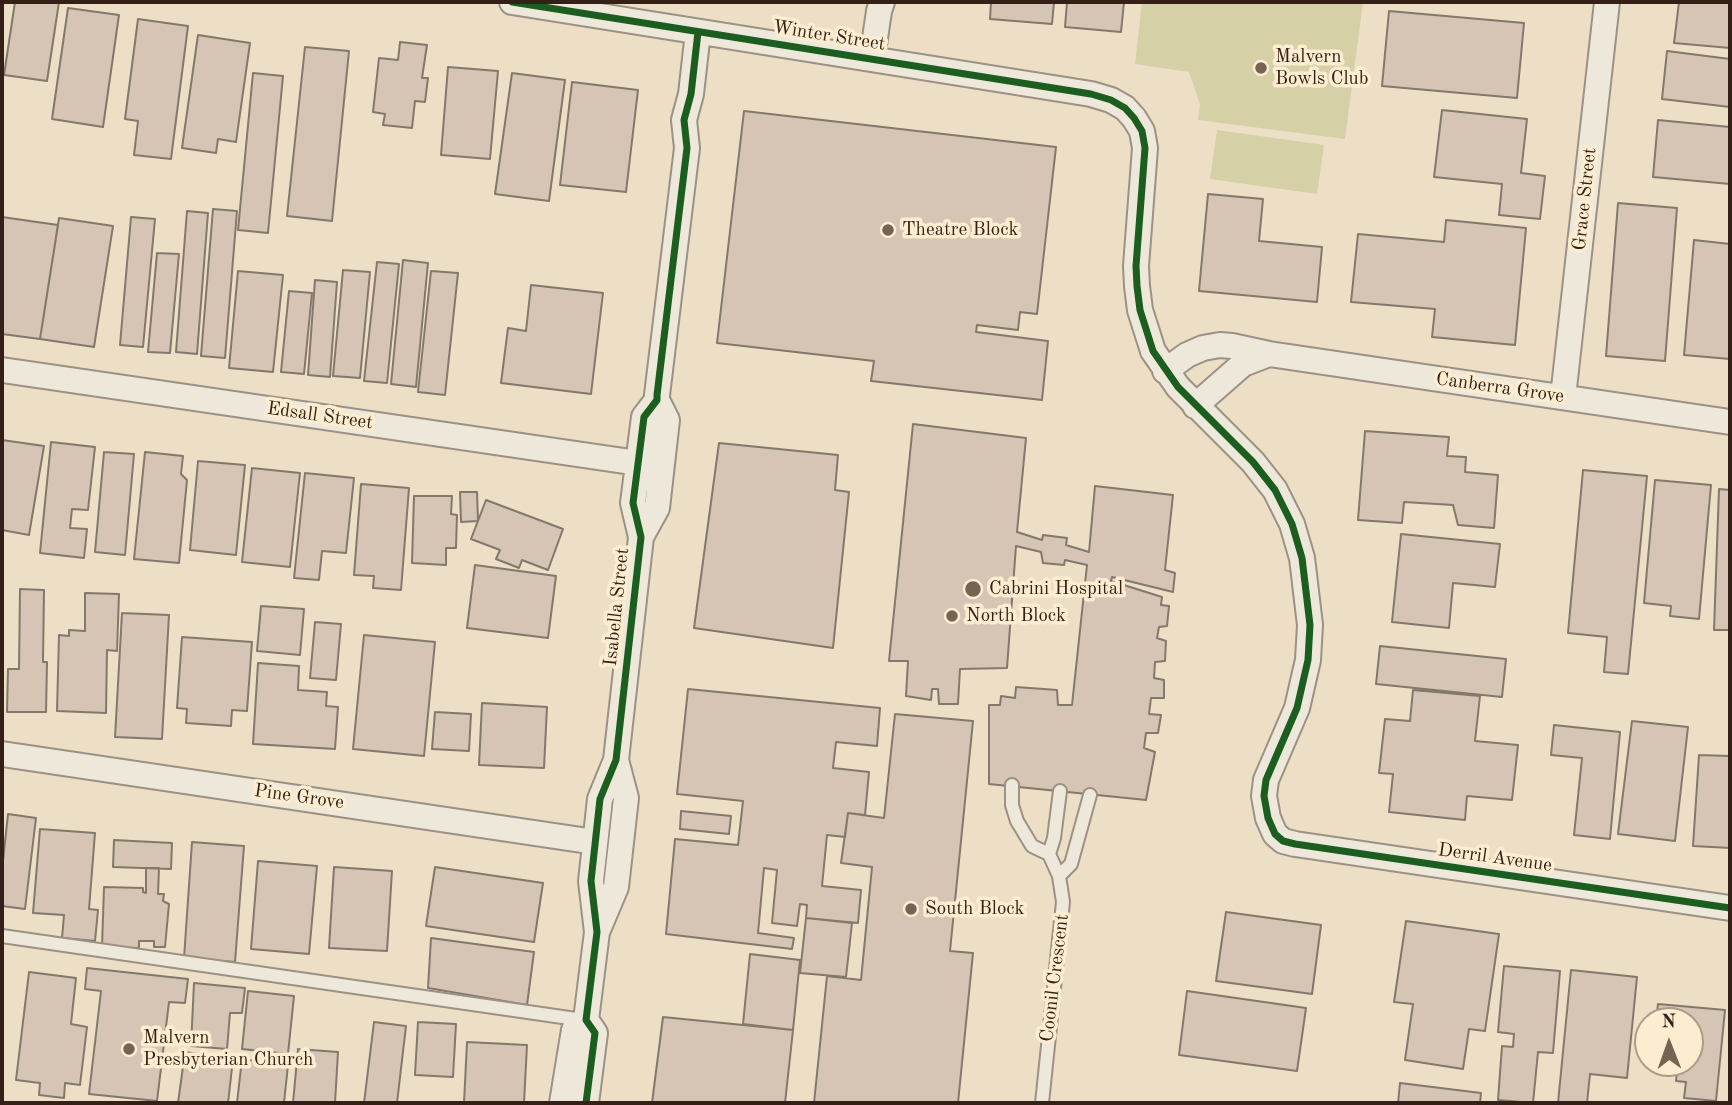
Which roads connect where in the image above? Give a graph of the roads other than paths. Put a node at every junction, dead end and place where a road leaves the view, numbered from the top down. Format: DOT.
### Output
graph roads {
  1 [pos="512,2"];
  2 [pos="882,2"];
  3 [pos="1606,2"];
  4 [pos="698,32"];
  5 [pos="872,59"];
  6 [pos="1269,354"];
  7 [pos="2,370"];
  8 [pos="1165,370"];
  9 [pos="1563,397"];
  10 [pos="657,400"];
  11 [pos="1195,406"];
  12 [pos="1730,422"];
  13 [pos="638,463"];
  14 [pos="659,487"];
  15 [pos="641,537"];
  16 [pos="2,754"];
  17 [pos="616,760"];
  18 [pos="1012,785"];
  19 [pos="1060,791"];
  20 [pos="1090,795"];
  21 [pos="595,842"];
  22 [pos="1049,854"];
  23 [pos="1059,876"];
  24 [pos="1730,908"];
  25 [pos="597,932"];
  26 [pos="2,936"];
  27 [pos="586,1020"];
  28 [pos="562,1103"];
  29 [pos="586,1103"];
  30 [pos="1042,1103"];
  1 -- 4 [label="street, Winter Street"];
  2 -- 5 [label="street"];
  3 -- 9 [label="street, Grace Street"];
  4 -- 5 [label="street, Winter Street"];
  4 -- 10 [label="street, Isabella Street"];
  5 -- 8 [label="street, Winter Street"];
  6 -- 8 [label="street, Canberra Grove"];
  6 -- 9 [label="street, Canberra Grove"];
  6 -- 11 [label="street"];
  7 -- 13 [label="street, Edsall Street"];
  8 -- 11 [label="street"];
  9 -- 12 [label="street, Canberra Grove"];
  10 -- 13 [label="street, Isabella Street"];
  10 -- 14 [label="street, Isabella Street"];
  11 -- 24 [label="street, Derril Avenue"];
  13 -- 14 [label="street"];
  13 -- 15 [label="street, Isabella Street"];
  14 -- 15 [label="street, Isabella Street"];
  15 -- 17 [label="street, Isabella Street"];
  16 -- 21 [label="street, Pine Grove"];
  17 -- 21 [label="street, Isabella Street"];
  17 -- 25 [label="street, Isabella Street"];
  18 -- 22 [label="lane"];
  19 -- 22 [label="lane"];
  20 -- 23 [label="lane"];
  21 -- 25 [label="street, Isabella Street"];
  22 -- 23 [label="lane, Coonil Crescent"];
  23 -- 30 [label="lane, Coonil Crescent"];
  25 -- 27 [label="street, Isabella Street"];
  26 -- 27 [label="lane"];
  27 -- 28 [label="street, Isabella Street"];
  27 -- 29 [label="street, Isabella Street"];
}
